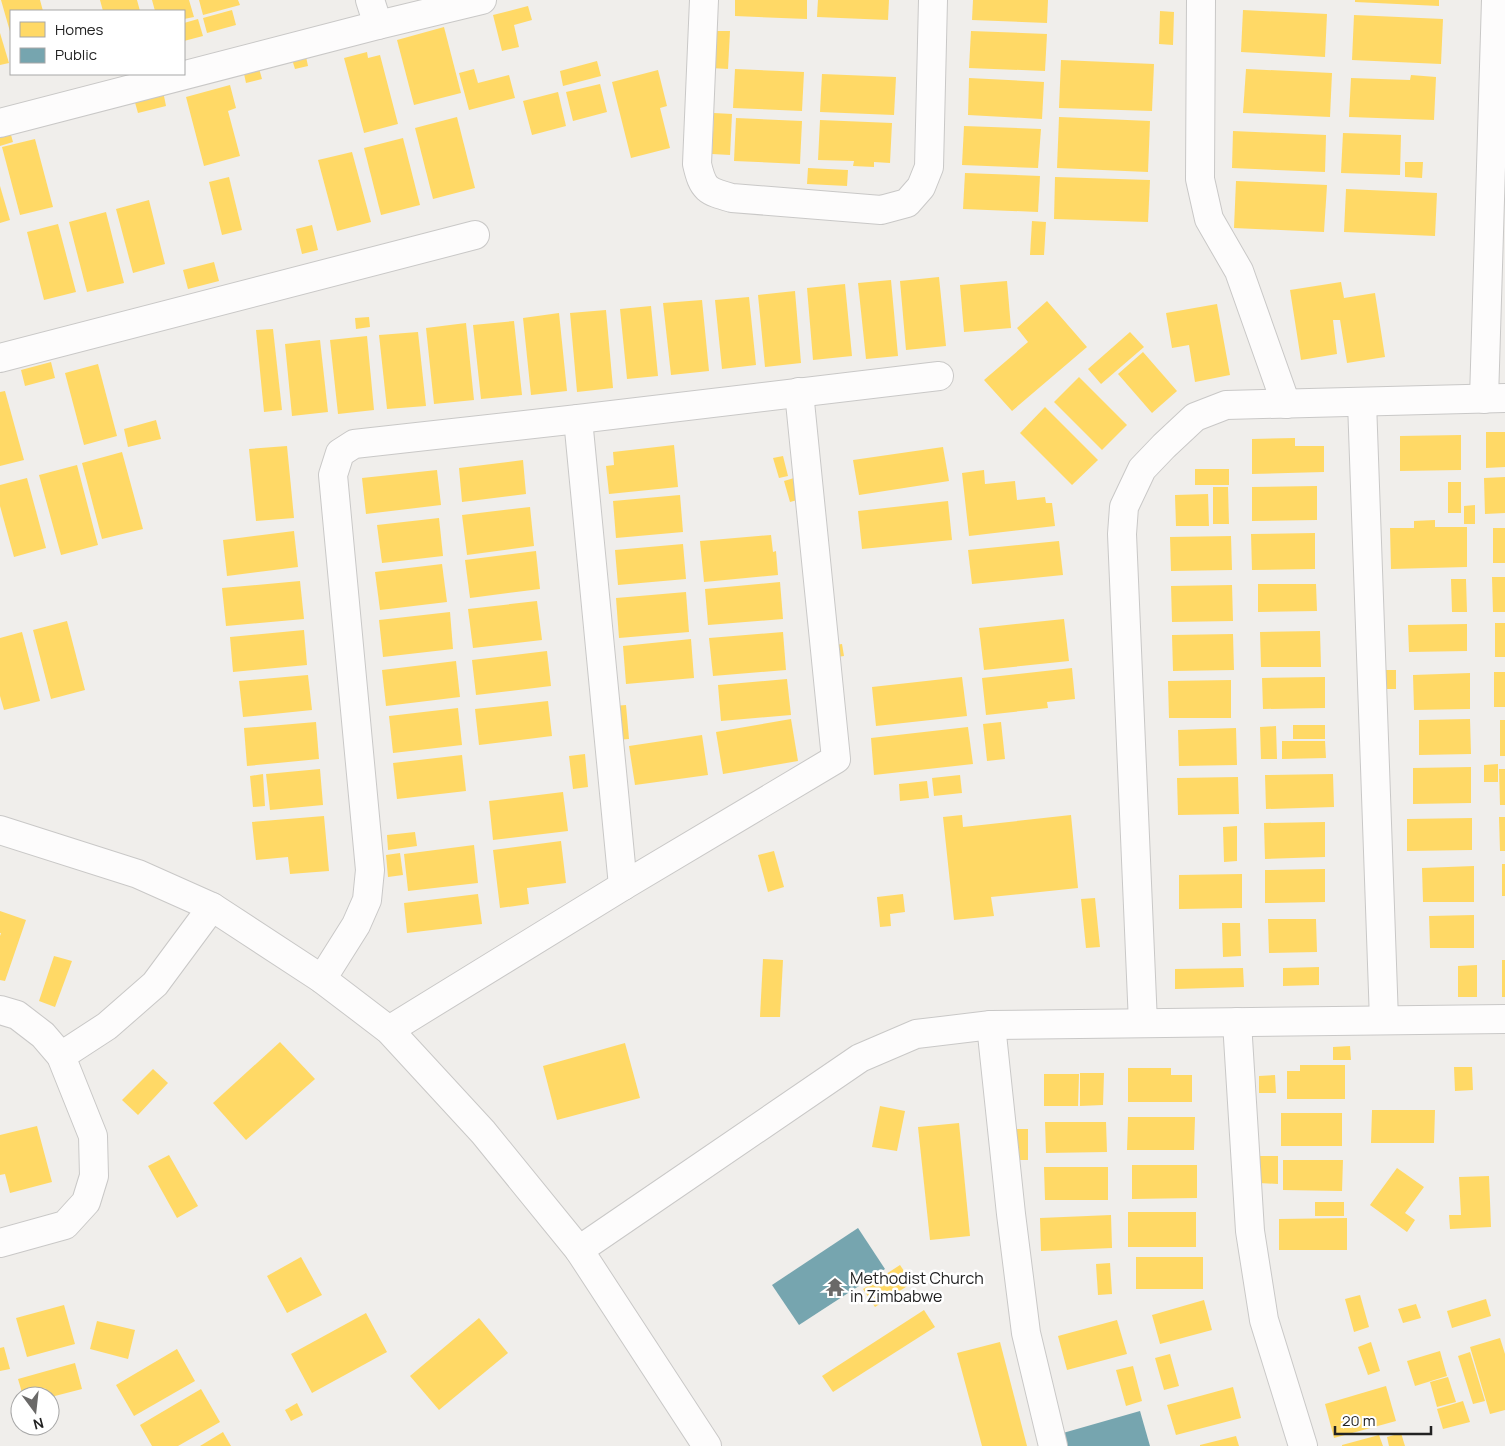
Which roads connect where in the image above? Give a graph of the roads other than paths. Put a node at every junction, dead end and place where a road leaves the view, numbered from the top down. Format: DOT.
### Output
graph roads {
  1 [pos="482,0"];
  2 [pos="704,0"];
  3 [pos="932,0"];
  4 [pos="1201,0"];
  5 [pos="1496,0"];
  6 [pos="374,12"];
  7 [pos="185,68"];
  8 [pos="160,75"];
  9 [pos="0,122"];
  10 [pos="475,235"];
  11 [pos="0,358"];
  12 [pos="939,376"];
  13 [pos="799,392"];
  14 [pos="1495,398"];
  15 [pos="1362,402"];
  16 [pos="1286,404"];
  17 [pos="578,419"];
  18 [pos="0,830"];
  19 [pos="623,886"];
  20 [pos="212,907"];
  21 [pos="322,979"];
  22 [pos="0,1010"];
  23 [pos="1505,1019"];
  24 [pos="1384,1020"];
  25 [pos="1237,1022"];
  26 [pos="1143,1023"];
  27 [pos="991,1025"];
  28 [pos="389,1030"];
  29 [pos="61,1056"];
  30 [pos="0,1243"];
  31 [pos="579,1250"];
  32 [pos="706,1446"];
  33 [pos="1053,1446"];
  34 [pos="1303,1446"];
  1 -- 6 [label="street"];
  2 -- 3 [label="street"];
  4 -- 16 [label="street"];
  5 -- 14 [label="street"];
  6 -- 7 [label="street"];
  8 -- 9 [label="street"];
  10 -- 11 [label="street"];
  12 -- 13 [label="street"];
  13 -- 17 [label="street"];
  13 -- 19 [label="street"];
  14 -- 15 [label="street"];
  15 -- 16 [label="street"];
  15 -- 24 [label="street"];
  16 -- 26 [label="street"];
  17 -- 19 [label="street"];
  17 -- 21 [label="street"];
  18 -- 20 [label="street"];
  19 -- 28 [label="street"];
  20 -- 21 [label="street"];
  20 -- 29 [label="street"];
  21 -- 28 [label="street"];
  22 -- 29 [label="street"];
  23 -- 24 [label="street"];
  24 -- 25 [label="street"];
  25 -- 26 [label="street"];
  25 -- 34 [label="street"];
  26 -- 27 [label="street"];
  27 -- 31 [label="street"];
  27 -- 33 [label="street"];
  28 -- 31 [label="street"];
  29 -- 30 [label="street"];
  31 -- 32 [label="street"];
}
